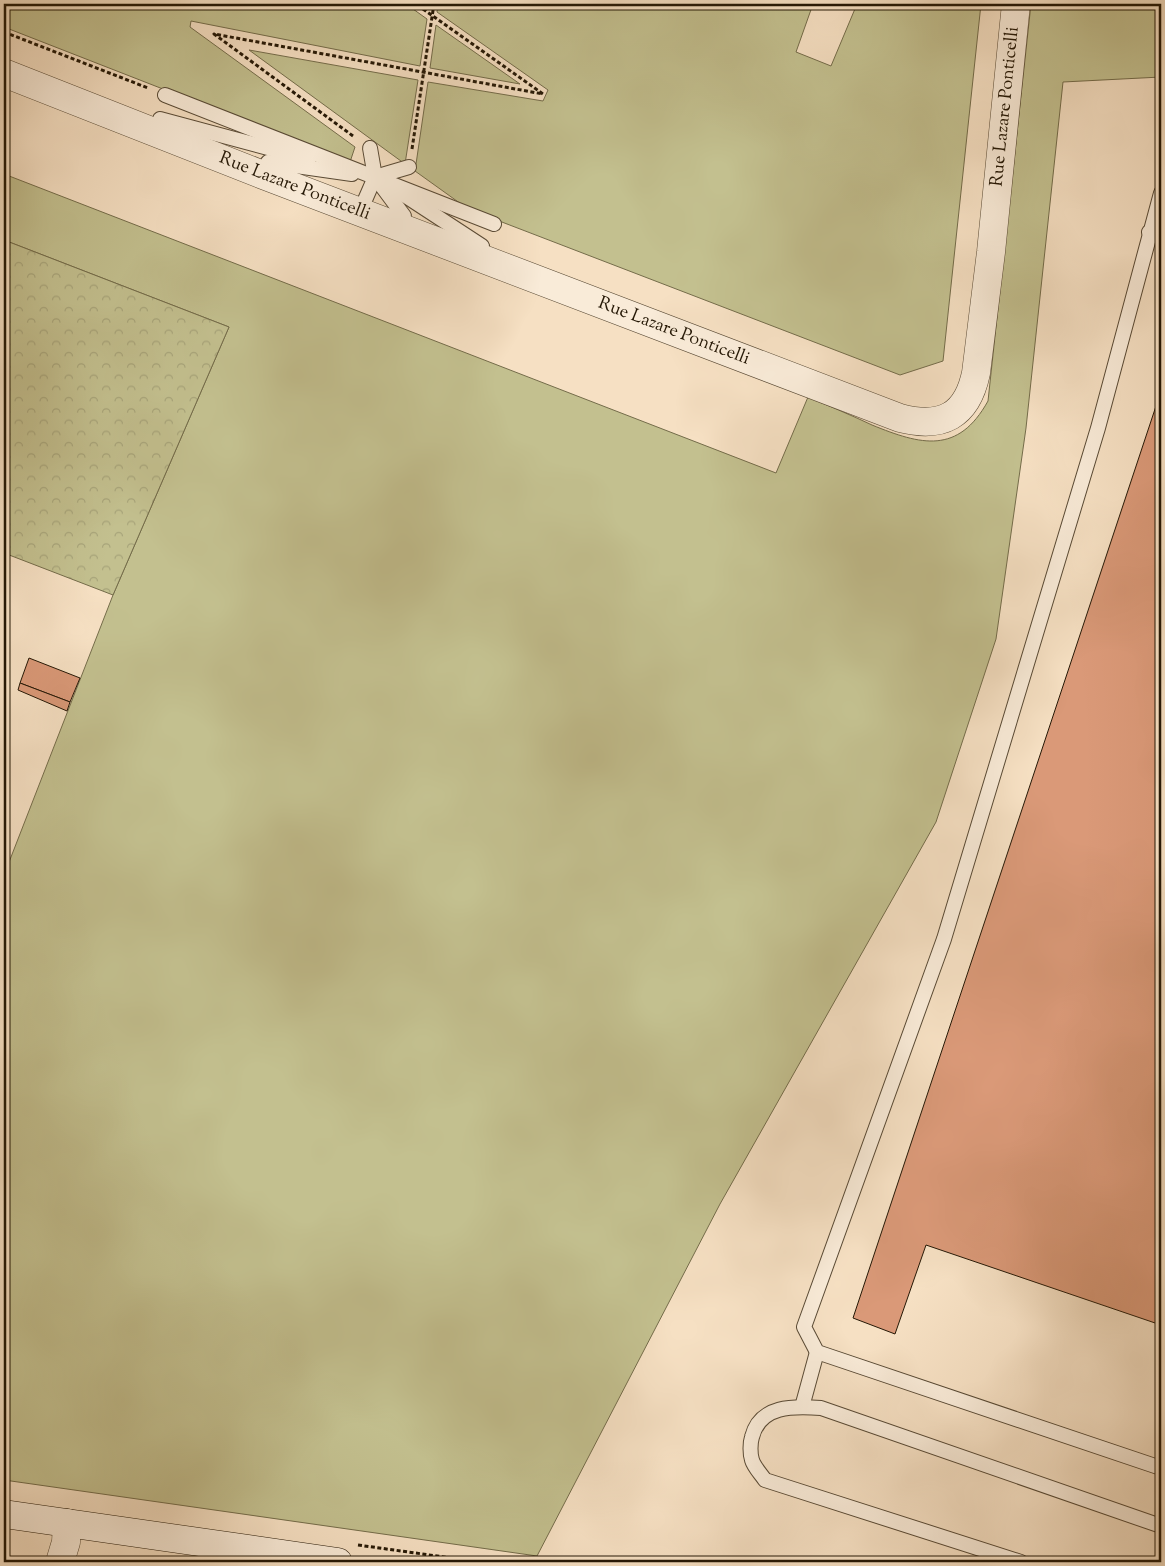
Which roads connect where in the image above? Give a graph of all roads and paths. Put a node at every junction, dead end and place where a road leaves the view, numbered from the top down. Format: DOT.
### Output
graph roads {
  1 [pos="416,4"];
  2 [pos="434,4"];
  3 [pos="1016,4"];
  4 [pos="433,16"];
  5 [pos="4,32"];
  6 [pos="4,73"];
  7 [pos="424,74"];
  8 [pos="165,95"];
  9 [pos="160,119"];
  10 [pos="370,148"];
  11 [pos="268,162"];
  12 [pos="409,167"];
  13 [pos="376,177"];
  14 [pos="1161,193"];
  15 [pos="365,200"];
  16 [pos="404,216"];
  17 [pos="494,224"];
  18 [pos="1155,234"];
  19 [pos="482,246"];
  20 [pos="817,1352"];
  21 [pos="802,1407"];
  22 [pos="1161,1468"];
  23 [pos="4,1514"];
  24 [pos="67,1523"];
  25 [pos="1161,1526"];
  26 [pos="60,1562"];
  27 [pos="338,1562"];
  28 [pos="1021,1562"];
  1 -- 4 [label="path"];
  2 -- 4 [label="path"];
  3 -- 6 [label="street, Rue Lazare Ponticelli"];
  4 -- 7 [label="path"];
  4 -- 7 [label="path"];
  5 -- 8 [label="path"];
  7 -- 10 [label="path"];
  7 -- 12 [label="path"];
  8 -- 13 [label="lane"];
  9 -- 13 [label="lane"];
  10 -- 13 [label="lane"];
  11 -- 13 [label="lane"];
  12 -- 13 [label="lane"];
  13 -- 15 [label="lane"];
  13 -- 16 [label="lane"];
  13 -- 17 [label="lane"];
  13 -- 19 [label="lane"];
  14 -- 18 [label="lane"];
  18 -- 20 [label="lane"];
  20 -- 21 [label="lane"];
  20 -- 22 [label="lane"];
  21 -- 25 [label="lane"];
  21 -- 28 [label="lane"];
  23 -- 24 [label="street"];
  24 -- 26 [label="street"];
  24 -- 27 [label="street"];
}
